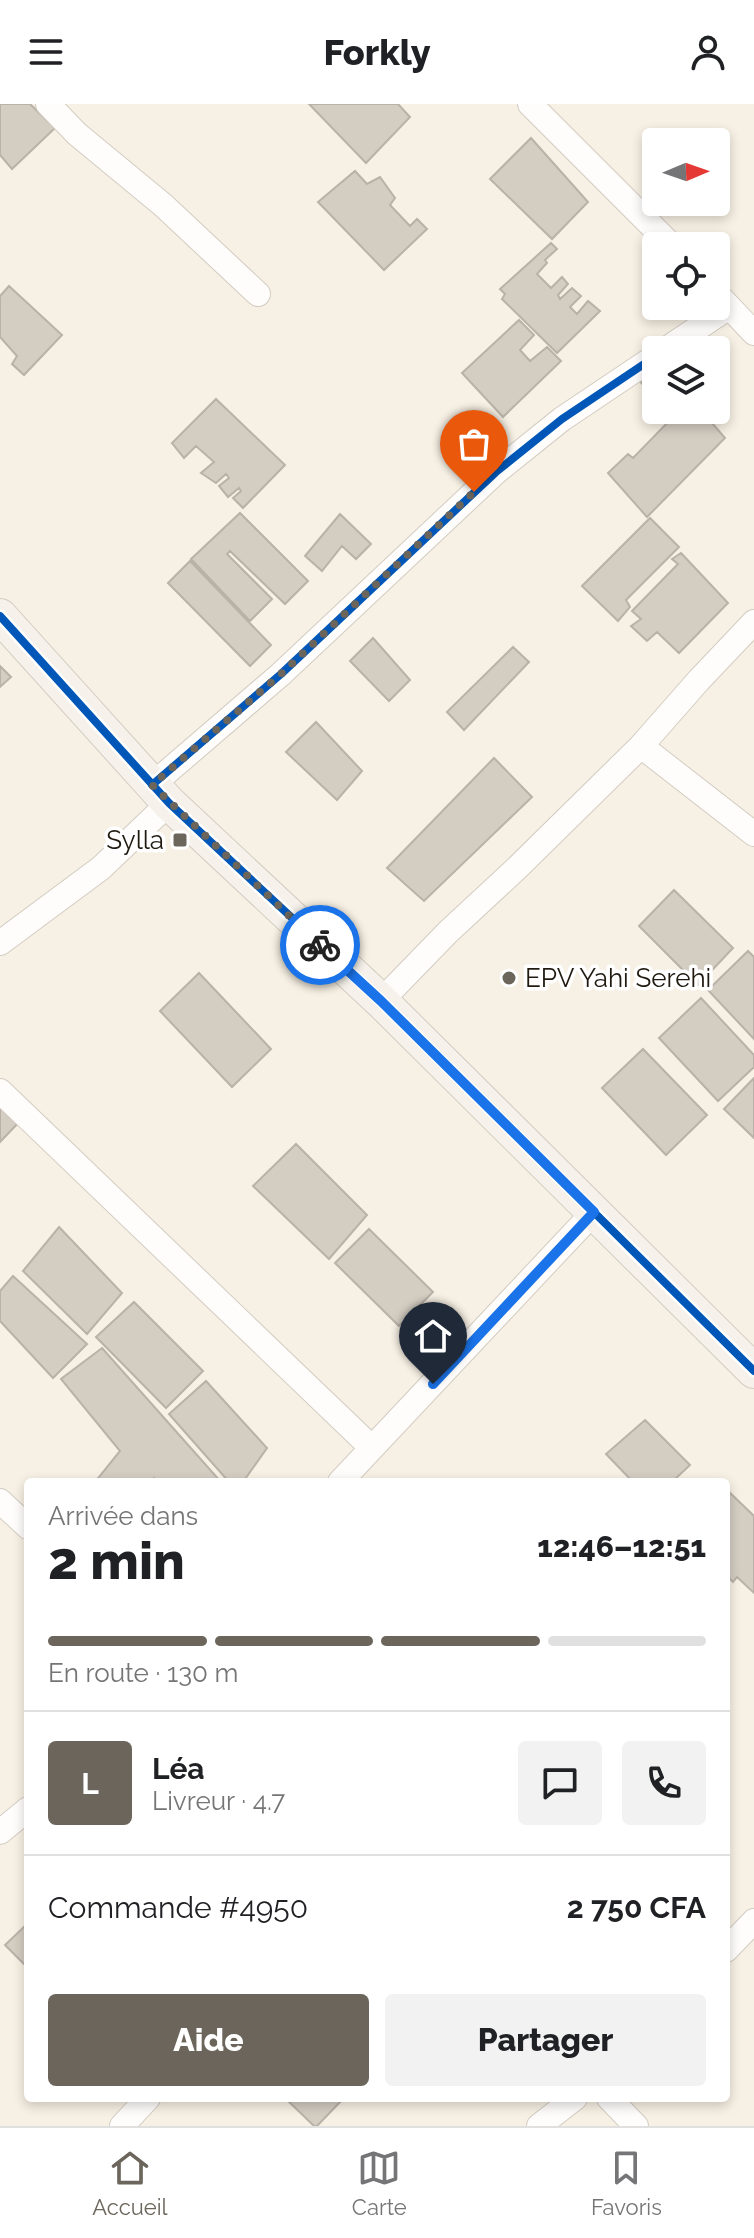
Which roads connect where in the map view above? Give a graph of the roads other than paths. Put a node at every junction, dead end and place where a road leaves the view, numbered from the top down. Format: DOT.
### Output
graph roads {
  1 [pos="48,104"];
  2 [pos="530,104"];
  3 [pos="658,232"];
  4 [pos="258,294"];
  5 [pos="730,307"];
  6 [pos="700,320"];
  7 [pos="754,333"];
  8 [pos="681,336"];
  9 [pos="642,365"];
  10 [pos="0,616"];
  11 [pos="754,622"];
  12 [pos="641,746"];
  13 [pos="160,794"];
  14 [pos="754,834"];
  15 [pos="0,943"];
  16 [pos="381,1001"];
  17 [pos="0,1091"];
  18 [pos="594,1212"];
  19 [pos="754,1371"];
  20 [pos="372,1448"];
  21 [pos="344,1478"];
  22 [pos="0,1501"];
  23 [pos="24,1523"];
  24 [pos="24,1812"];
  25 [pos="0,1832"];
  26 [pos="754,1921"];
  27 [pos="730,1946"];
  28 [pos="144,2102"];
  29 [pos="570,2102"];
  30 [pos="613,2102"];
  31 [pos="122,2126"];
  32 [pos="539,2126"];
  33 [pos="636,2126"];
  1 -- 4 [label="street"];
  2 -- 3 [label="street"];
  5 -- 7 [label="street"];
  6 -- 8 [label="street"];
  9 -- 13 [label="street"];
  10 -- 13 [label="street"];
  11 -- 12 [label="street"];
  12 -- 14 [label="street"];
  12 -- 16 [label="street"];
  13 -- 15 [label="street"];
  13 -- 16 [label="street"];
  16 -- 18 [label="street"];
  17 -- 20 [label="street"];
  18 -- 19 [label="street"];
  18 -- 20 [label="street"];
  20 -- 21 [label="street"];
  22 -- 23 [label="street"];
  24 -- 25 [label="street"];
  26 -- 27 [label="street"];
  28 -- 31 [label="street"];
  29 -- 32 [label="street"];
  30 -- 33 [label="street"];
}
